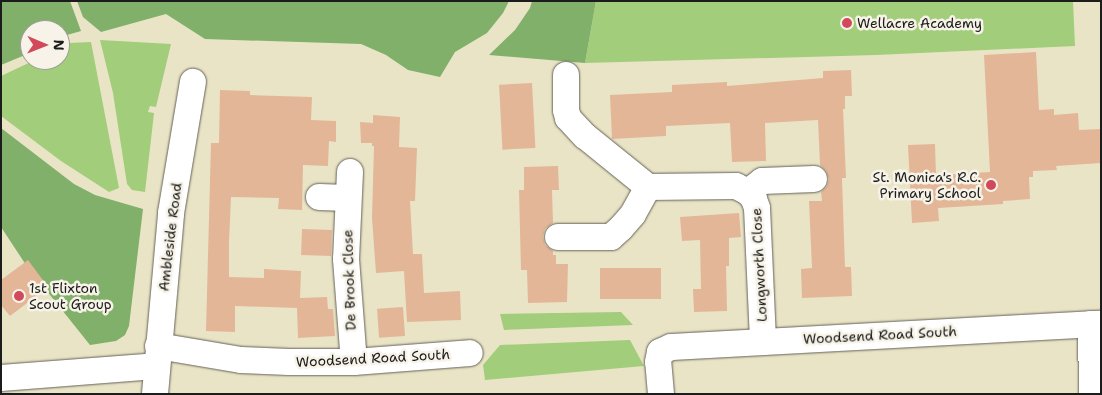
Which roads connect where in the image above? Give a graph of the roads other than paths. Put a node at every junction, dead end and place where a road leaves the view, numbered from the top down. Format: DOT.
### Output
graph roads {
  1 [pos="566,75"];
  2 [pos="193,82"];
  3 [pos="350,172"];
  4 [pos="814,178"];
  5 [pos="648,187"];
  6 [pos="748,192"];
  7 [pos="319,197"];
  8 [pos="348,198"];
  9 [pos="558,237"];
  10 [pos="1096,324"];
  11 [pos="763,342"];
  12 [pos="470,354"];
  13 [pos="157,356"];
  14 [pos="354,362"];
  15 [pos="1,378"];
  16 [pos="155,394"];
  17 [pos="661,394"];
  18 [pos="1092,394"];
  1 -- 5 [label="street"];
  2 -- 13 [label="street, Ambleside Road"];
  3 -- 8 [label="street, De Brook Close"];
  4 -- 6 [label="street, Longworth Close"];
  5 -- 6 [label="street, Longworth Close"];
  5 -- 9 [label="street"];
  6 -- 11 [label="street, Longworth Close"];
  7 -- 8 [label="street"];
  8 -- 14 [label="street, De Brook Close"];
  10 -- 11 [label="street, Woodsend Road South"];
  10 -- 18 [label="street"];
  11 -- 17 [label="street, Woodsend Road South"];
  12 -- 14 [label="street, Woodsend Road South"];
  13 -- 14 [label="street, Woodsend Road South"];
  13 -- 15 [label="street, Woodsend Road South"];
  13 -- 16 [label="street, Ambleside Road"];
}
